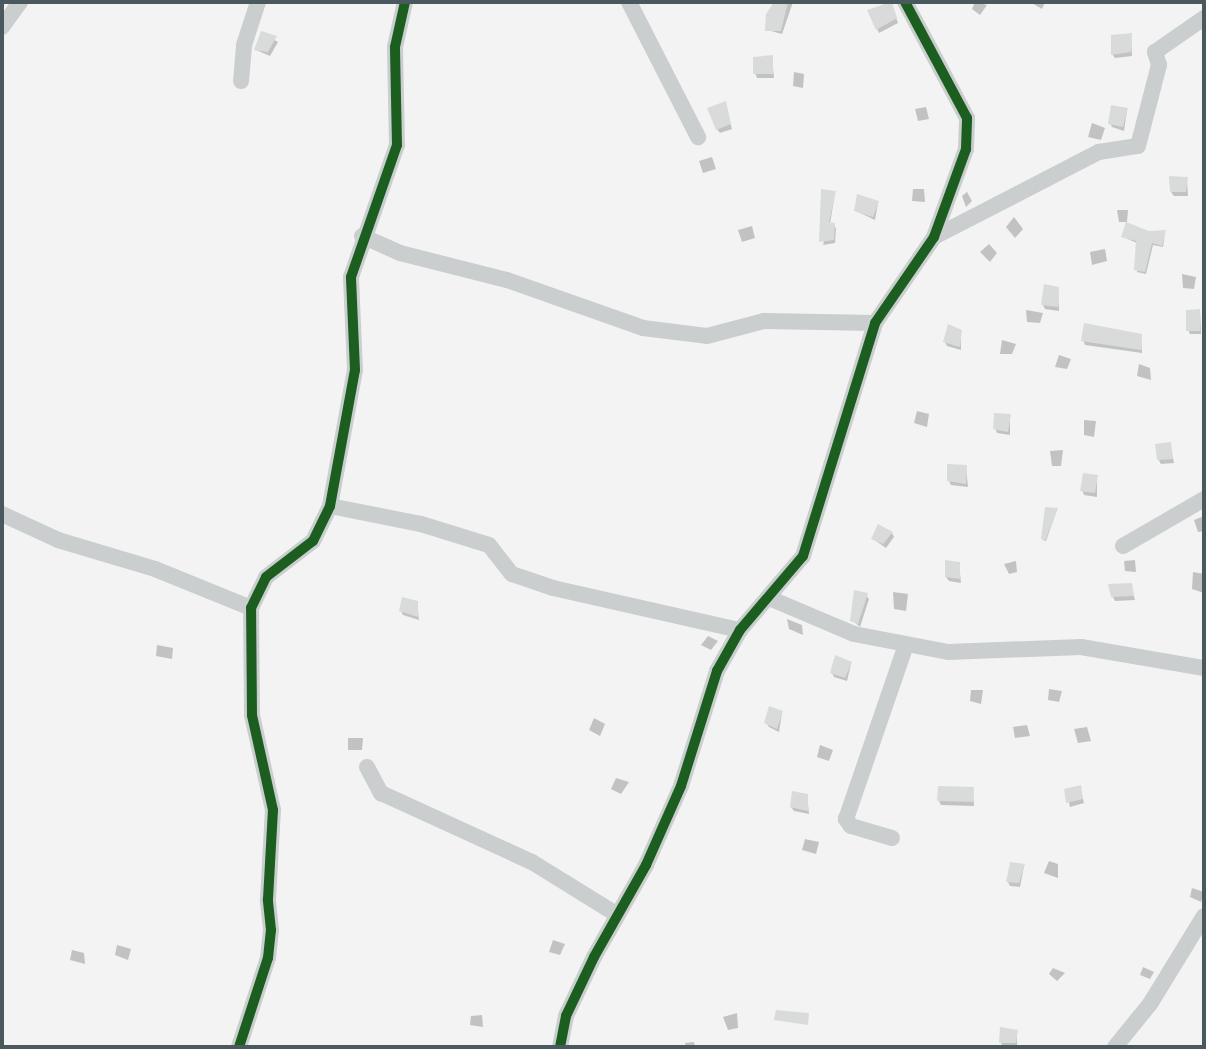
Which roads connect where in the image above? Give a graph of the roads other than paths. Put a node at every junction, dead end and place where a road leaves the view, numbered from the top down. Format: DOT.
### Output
graph roads {
  1 [pos="20,2"];
  2 [pos="258,2"];
  3 [pos="405,2"];
  4 [pos="629,2"];
  5 [pos="905,2"];
  6 [pos="1204,18"];
  7 [pos="2,27"];
  8 [pos="1204,28"];
  9 [pos="241,81"];
  10 [pos="698,136"];
  11 [pos="362,236"];
  12 [pos="934,237"];
  13 [pos="875,323"];
  14 [pos="1204,499"];
  15 [pos="330,506"];
  16 [pos="2,514"];
  17 [pos="1124,546"];
  18 [pos="769,598"];
  19 [pos="251,608"];
  20 [pos="740,630"];
  21 [pos="906,645"];
  22 [pos="1204,668"];
  23 [pos="368,767"];
  24 [pos="892,838"];
  25 [pos="616,914"];
  26 [pos="1204,916"];
  27 [pos="239,1047"];
  28 [pos="560,1047"];
  29 [pos="1115,1047"];
  1 -- 7 [label="street"];
  2 -- 9 [label="street"];
  3 -- 11 [label="street"];
  4 -- 10 [label="street"];
  5 -- 12 [label="street"];
  6 -- 8 [label="street"];
  6 -- 12 [label="street"];
  11 -- 13 [label="street"];
  11 -- 15 [label="street"];
  12 -- 13 [label="street"];
  13 -- 18 [label="street"];
  14 -- 17 [label="street"];
  15 -- 19 [label="street"];
  15 -- 20 [label="street"];
  16 -- 19 [label="street"];
  18 -- 20 [label="street"];
  18 -- 21 [label="street"];
  19 -- 27 [label="street"];
  20 -- 25 [label="street"];
  21 -- 22 [label="street"];
  21 -- 24 [label="street"];
  23 -- 25 [label="street"];
  25 -- 28 [label="street"];
  26 -- 29 [label="street"];
}
